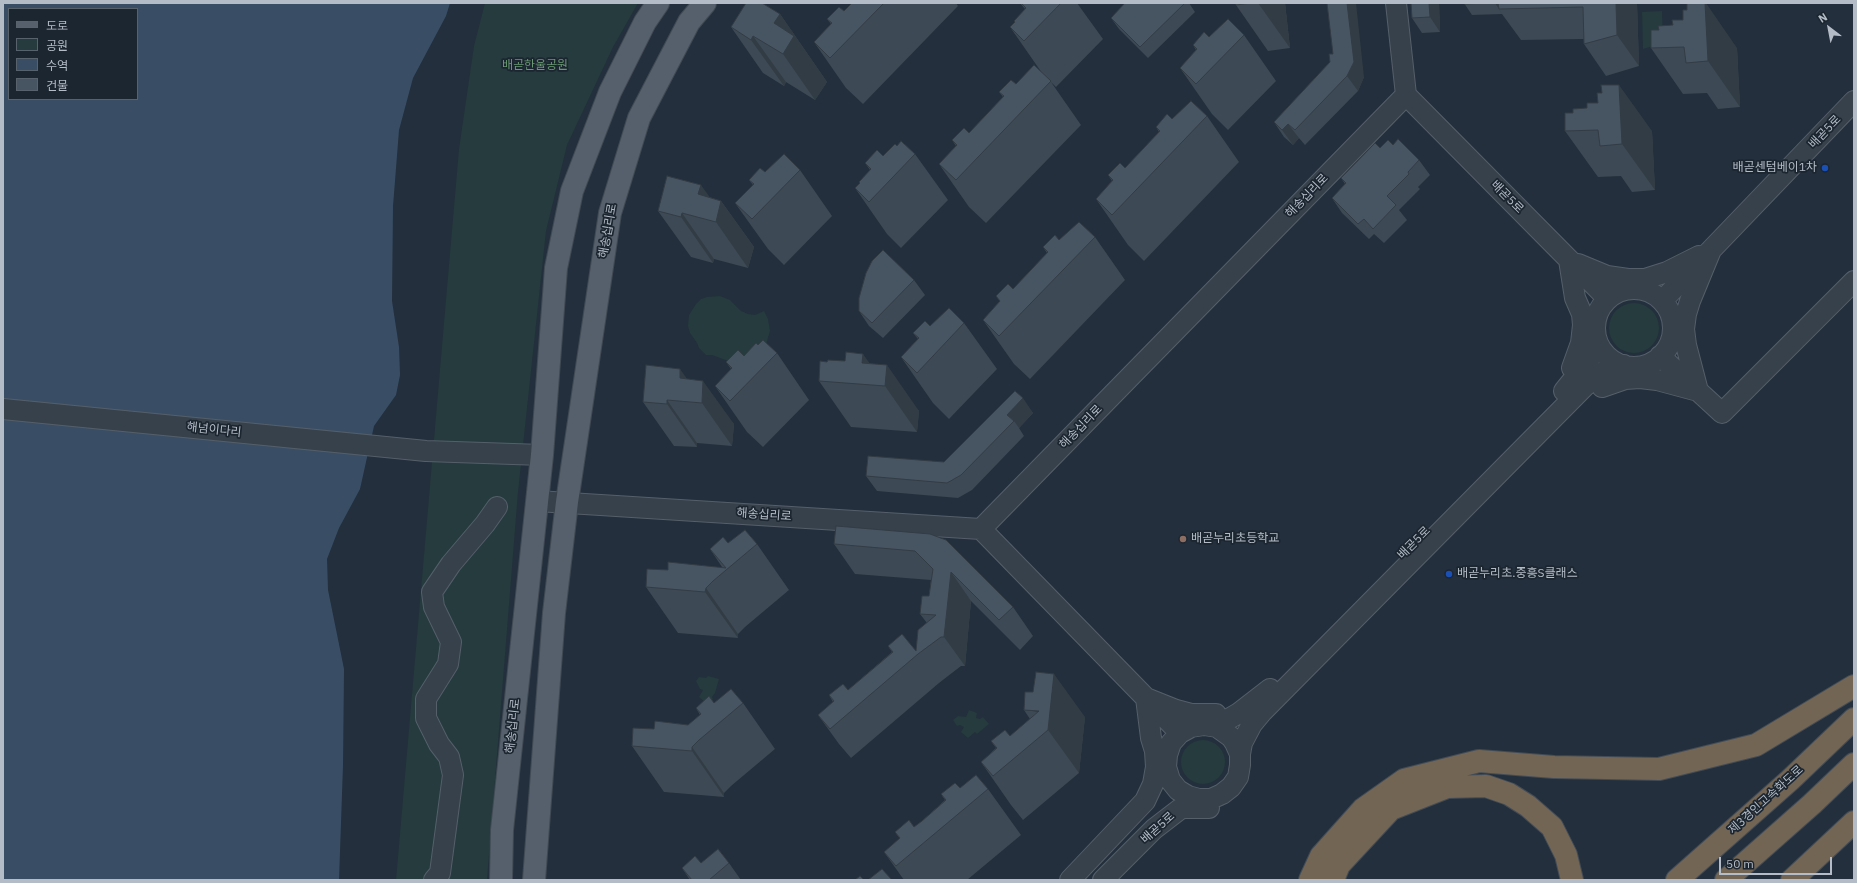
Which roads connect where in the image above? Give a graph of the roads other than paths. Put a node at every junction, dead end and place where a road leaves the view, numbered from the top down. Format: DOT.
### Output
graph roads {
  1 [pos="658,3"];
  2 [pos="704,3"];
  3 [pos="1396,3"];
  4 [pos="1406,96"];
  5 [pos="1854,101"];
  6 [pos="1711,250"];
  7 [pos="1569,260"];
  8 [pos="1854,281"];
  9 [pos="1608,299"];
  10 [pos="1662,301"];
  11 [pos="1597,340"];
  12 [pos="1660,356"];
  13 [pos="1624,365"];
  14 [pos="1698,391"];
  15 [pos="1557,407"];
  16 [pos="3,409"];
  17 [pos="542,455"];
  18 [pos="537,501"];
  19 [pos="567,502"];
  20 [pos="497,507"];
  21 [pos="981,529"];
  22 [pos="1288,678"];
  23 [pos="1854,686"];
  24 [pos="1146,698"];
  25 [pos="1854,719"];
  26 [pos="1212,726"];
  27 [pos="1180,733"];
  28 [pos="1240,754"];
  29 [pos="1854,764"];
  30 [pos="1167,770"];
  31 [pos="1193,798"];
  32 [pos="1854,822"];
  33 [pos="434,880"];
  34 [pos="501,880"];
  35 [pos="534,880"];
  36 [pos="1070,880"];
  37 [pos="1081,880"];
  38 [pos="1095,880"];
  39 [pos="1103,880"];
  40 [pos="1310,880"];
  41 [pos="1333,880"];
  42 [pos="1572,880"];
  43 [pos="1677,880"];
  44 [pos="1726,880"];
  45 [pos="1792,880"];
  1 -- 17 [label="main road, 해송십리로"];
  2 -- 19 [label="main road, 해송십리로"];
  3 -- 4 [label="street"];
  4 -- 7 [label="street, 배곧5로"];
  4 -- 21 [label="street, 해송십리로"];
  5 -- 6 [label="street, 배곧5로"];
  6 -- 7 [label="street"];
  6 -- 10 [label="street, 배곧5로"];
  6 -- 14 [label="street"];
  7 -- 9 [label="street, 배곧5로"];
  7 -- 15 [label="street"];
  8 -- 14 [label="street"];
  9 -- 10 [label="street, 배곧5로"];
  9 -- 11 [label="street, 배곧5로"];
  10 -- 12 [label="street, 배곧5로"];
  11 -- 13 [label="street, 배곧5로"];
  11 -- 15 [label="street, 배곧5로"];
  12 -- 13 [label="street, 배곧5로"];
  12 -- 14 [label="street"];
  13 -- 15 [label="street, 배곧5로"];
  14 -- 15 [label="street"];
  15 -- 22 [label="street, 배곧5로"];
  16 -- 17 [label="street, 해넘이다리"];
  17 -- 18 [label="main road, 해송십리로"];
  18 -- 19 [label="street, 해송십리로"];
  18 -- 34 [label="main road, 해송십리로"];
  19 -- 21 [label="street, 해송십리로"];
  19 -- 35 [label="main road, 해송십리로"];
  20 -- 33 [label="street"];
  21 -- 24 [label="street"];
  22 -- 24 [label="street"];
  22 -- 26 [label="street, 배곧5로"];
  22 -- 28 [label="street, 배곧5로"];
  22 -- 39 [label="street, 배곧5로"];
  23 -- 40 [label="highway"];
  24 -- 27 [label="street"];
  24 -- 36 [label="street"];
  25 -- 43 [label="highway, 제3경인고속화도로"];
  26 -- 27 [label="street, 배곧5로"];
  26 -- 28 [label="street"];
  27 -- 30 [label="street, 배곧5로"];
  28 -- 31 [label="street, 배곧5로"];
  29 -- 44 [label="highway"];
  30 -- 31 [label="street"];
  30 -- 37 [label="street, 배곧5로"];
  31 -- 38 [label="street, 배곧5로"];
  32 -- 45 [label="highway"];
  41 -- 42 [label="highway"];
}
